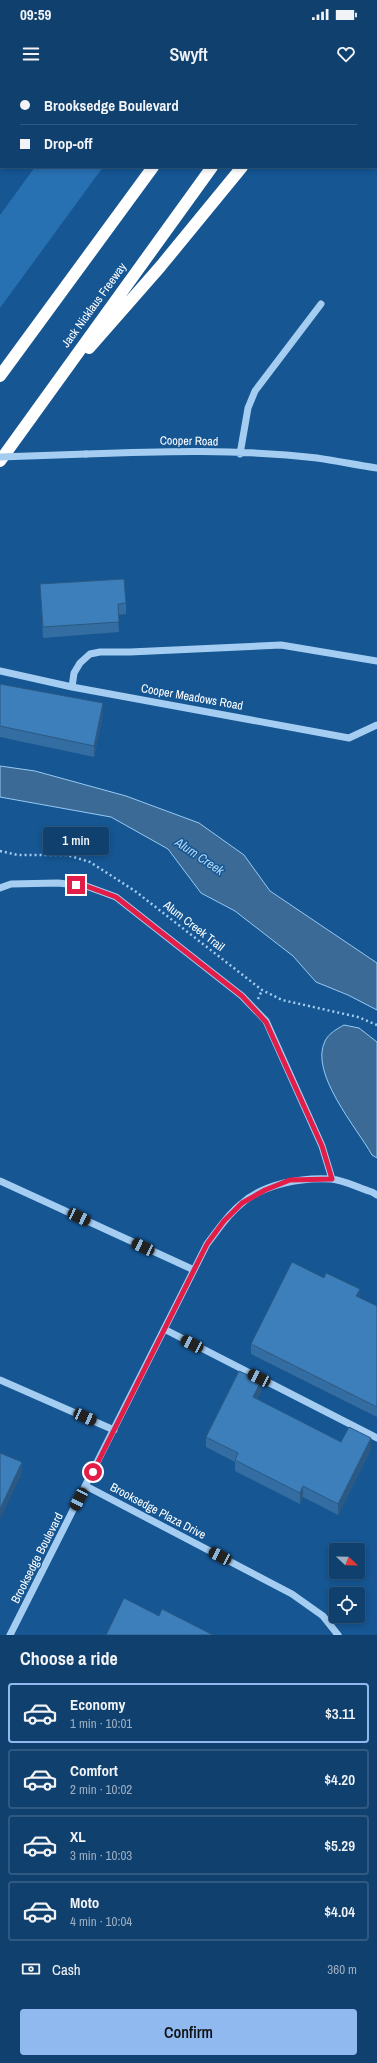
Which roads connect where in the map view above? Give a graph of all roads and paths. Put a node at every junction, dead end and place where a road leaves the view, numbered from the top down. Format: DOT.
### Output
graph roads {
  1 [pos="152,168"];
  2 [pos="211,168"];
  3 [pos="241,168"];
  4 [pos="321,304"];
  5 [pos="0,376"];
  6 [pos="49,392"];
  7 [pos="240,454"];
  8 [pos="0,457"];
  9 [pos="0,460"];
  10 [pos="377,468"];
  11 [pos="377,661"];
  12 [pos="0,671"];
  13 [pos="72,687"];
  14 [pos="377,725"];
  15 [pos="0,851"];
  16 [pos="0,888"];
  17 [pos="377,1025"];
  18 [pos="332,1179"];
  19 [pos="0,1181"];
  20 [pos="377,1195"];
  21 [pos="194,1270"];
  22 [pos="164,1329"];
  23 [pos="0,1380"];
  24 [pos="114,1430"];
  25 [pos="377,1438"];
  26 [pos="86,1486"];
  27 [pos="10,1635"];
  28 [pos="338,1635"];
  1 -- 5 [label="highway"];
  2 -- 6 [label="highway, Jack Nicklaus Freeway"];
  3 -- 6 [label="highway"];
  4 -- 7 [label="street"];
  6 -- 9 [label="highway, Jack Nicklaus Freeway"];
  7 -- 8 [label="street, Cooper Road, bridge"];
  7 -- 10 [label="street, Cooper Road"];
  11 -- 13 [label="street"];
  12 -- 13 [label="street, Cooper Meadows Road"];
  13 -- 14 [label="street, Cooper Meadows Road"];
  15 -- 17 [label="path, Alum Creek Trail"];
  16 -- 18 [label="street"];
  18 -- 20 [label="street"];
  18 -- 21 [label="street, Brooksedge Boulevard"];
  19 -- 21 [label="street"];
  21 -- 22 [label="street, Brooksedge Boulevard"];
  22 -- 24 [label="street, Brooksedge Boulevard"];
  22 -- 25 [label="street"];
  23 -- 24 [label="street"];
  24 -- 26 [label="street, Brooksedge Boulevard"];
  26 -- 27 [label="street, Brooksedge Boulevard"];
  26 -- 28 [label="street, Brooksedge Plaza Drive"];
}
